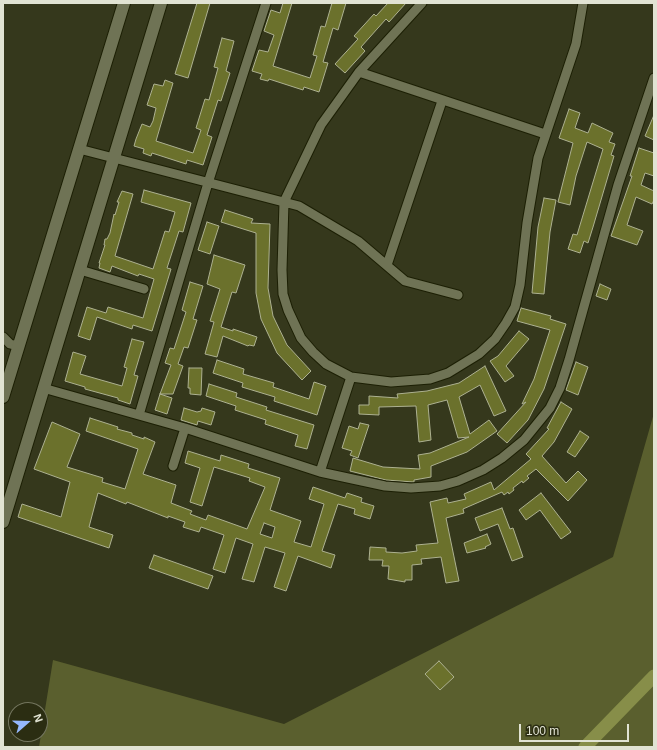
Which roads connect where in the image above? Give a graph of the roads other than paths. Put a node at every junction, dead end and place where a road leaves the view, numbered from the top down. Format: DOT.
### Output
graph roads {
  1 [pos="124,3"];
  2 [pos="161,3"];
  3 [pos="266,3"];
  4 [pos="422,3"];
  5 [pos="583,3"];
  6 [pos="359,72"];
  7 [pos="654,78"];
  8 [pos="442,101"];
  9 [pos="545,134"];
  10 [pos="80,149"];
  11 [pos="115,159"];
  12 [pos="208,183"];
  13 [pos="284,202"];
  14 [pos="387,265"];
  15 [pos="80,270"];
  16 [pos="144,289"];
  17 [pos="458,295"];
  18 [pos="3,337"];
  19 [pos="18,346"];
  20 [pos="351,377"];
  21 [pos="43,388"];
  22 [pos="3,397"];
  23 [pos="139,415"];
  24 [pos="185,428"];
  25 [pos="173,466"];
  26 [pos="320,472"];
  27 [pos="3,522"];
  1 -- 10 [label="street"];
  2 -- 11 [label="street"];
  3 -- 12 [label="street"];
  4 -- 6 [label="street"];
  5 -- 9 [label="street"];
  6 -- 8 [label="street"];
  6 -- 13 [label="street"];
  7 -- 26 [label="street"];
  8 -- 9 [label="street"];
  8 -- 14 [label="street"];
  9 -- 20 [label="street"];
  10 -- 11 [label="street"];
  10 -- 19 [label="street"];
  11 -- 12 [label="street"];
  11 -- 15 [label="street"];
  12 -- 13 [label="street"];
  12 -- 23 [label="street"];
  13 -- 14 [label="street"];
  13 -- 20 [label="street"];
  14 -- 17 [label="street"];
  15 -- 16 [label="street"];
  15 -- 21 [label="street"];
  18 -- 19 [label="street"];
  19 -- 22 [label="street"];
  20 -- 26 [label="street"];
  21 -- 23 [label="street"];
  21 -- 27 [label="street"];
  23 -- 24 [label="street"];
  24 -- 25 [label="street"];
  24 -- 26 [label="street"];
}
